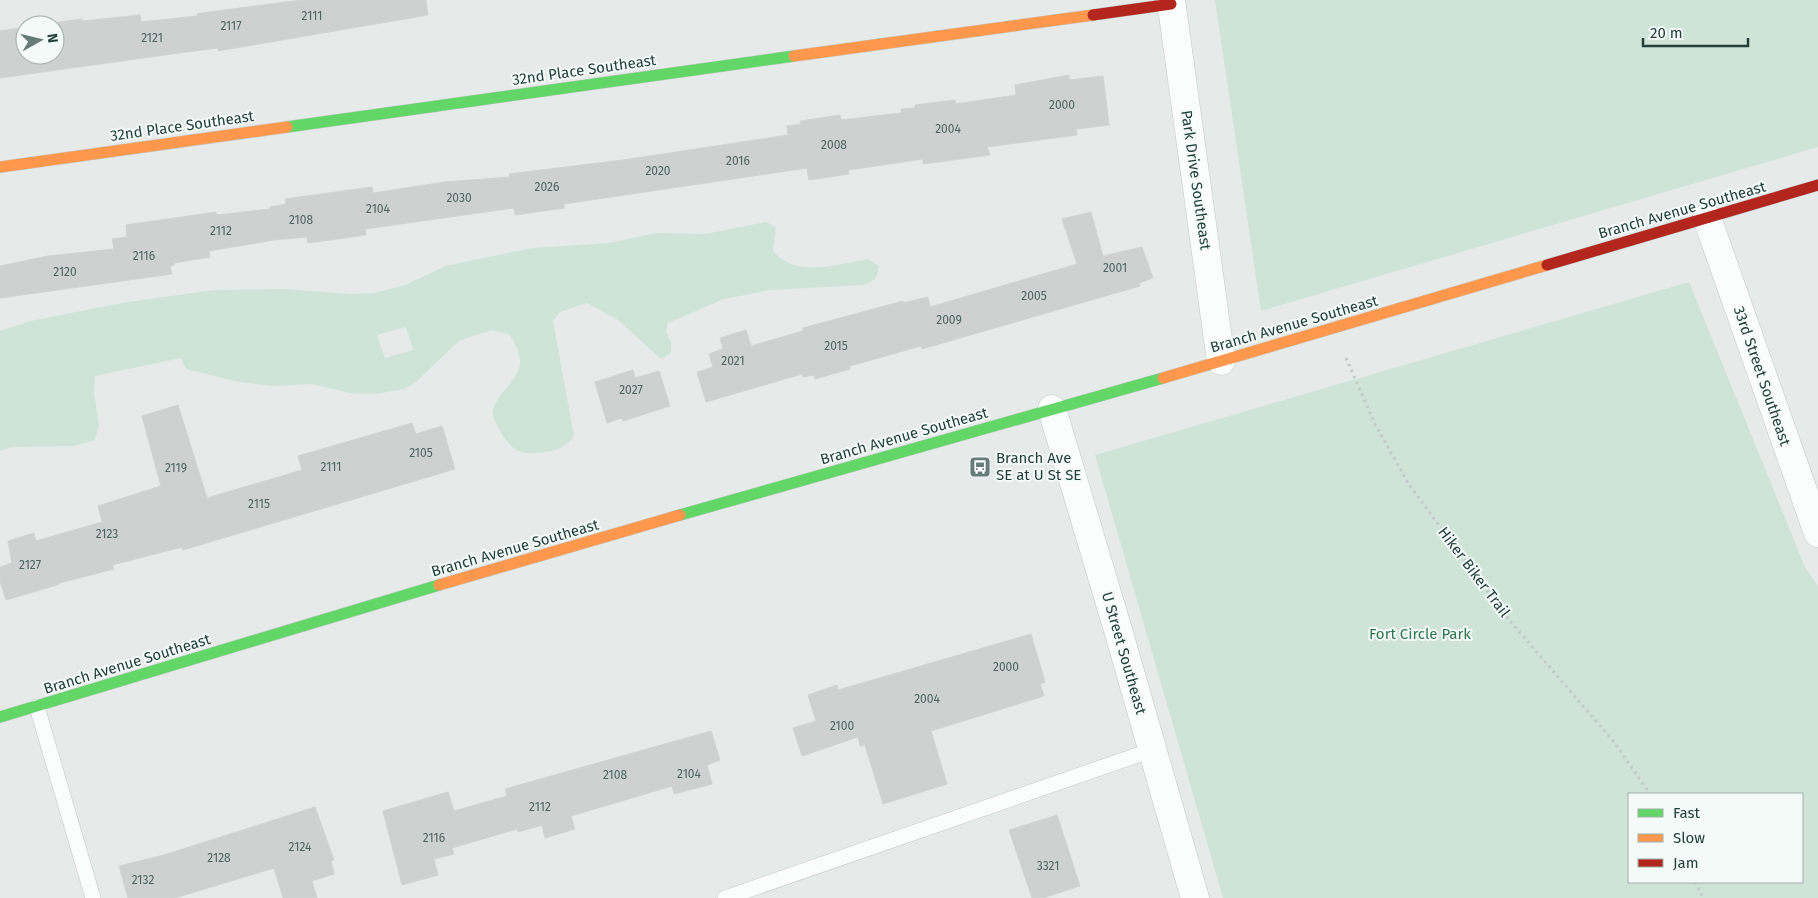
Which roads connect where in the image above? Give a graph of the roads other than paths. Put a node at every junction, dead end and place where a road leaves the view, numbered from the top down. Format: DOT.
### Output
graph roads {
  1 [pos="1171,2"];
  2 [pos="0,166"];
  3 [pos="1818,185"];
  4 [pos="1707,218"];
  5 [pos="1221,361"];
  6 [pos="1052,409"];
  7 [pos="1818,533"];
  8 [pos="37,707"];
  9 [pos="0,717"];
  10 [pos="1152,750"];
  11 [pos="93,898"];
  12 [pos="725,898"];
  13 [pos="1195,898"];
  1 -- 2 [label="main road, 32nd Place Southeast"];
  1 -- 5 [label="street, Park Drive Southeast"];
  3 -- 4 [label="main road, Branch Avenue Southeast"];
  4 -- 5 [label="main road, Branch Avenue Southeast"];
  4 -- 7 [label="street, 33rd Street Southeast"];
  5 -- 6 [label="main road, Branch Avenue Southeast"];
  6 -- 8 [label="main road, Branch Avenue Southeast"];
  6 -- 10 [label="street, U Street Southeast"];
  8 -- 9 [label="main road, Branch Avenue Southeast"];
  8 -- 11 [label="lane"];
  10 -- 12 [label="lane"];
  10 -- 13 [label="street, U Street Southeast"];
}
